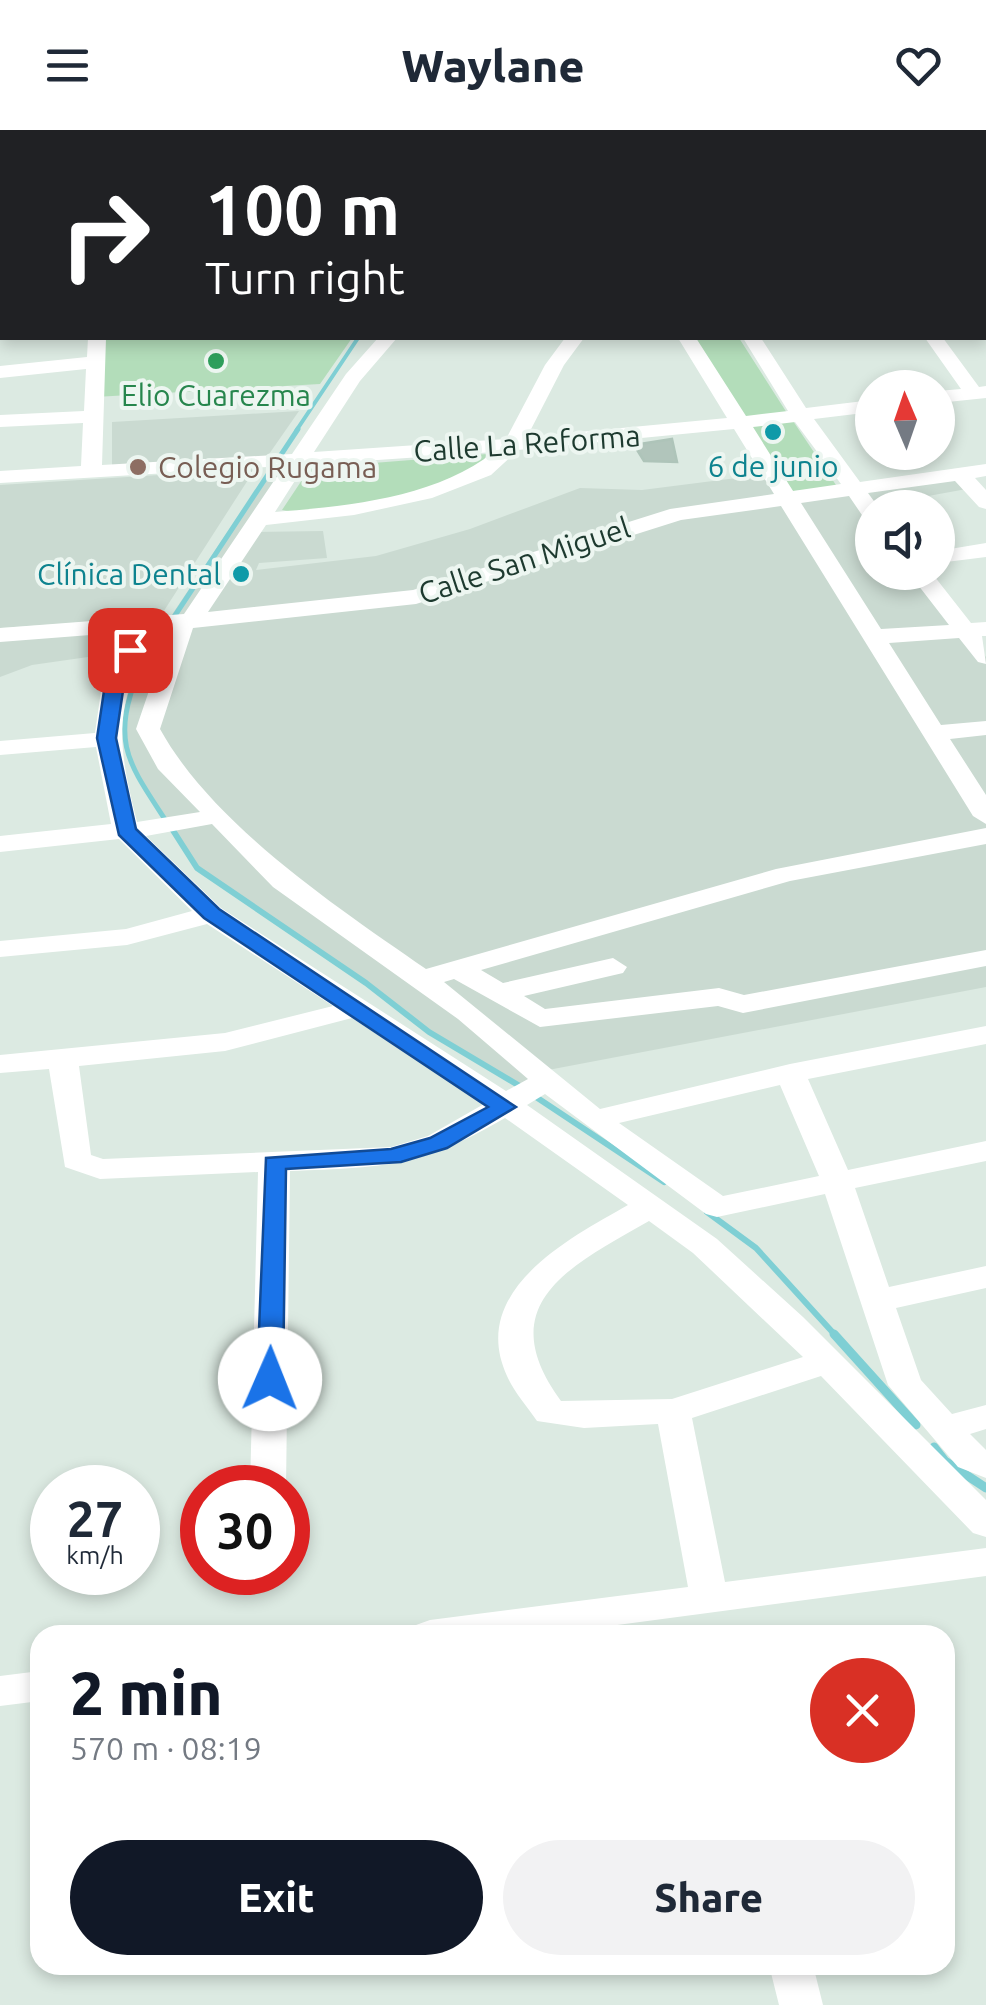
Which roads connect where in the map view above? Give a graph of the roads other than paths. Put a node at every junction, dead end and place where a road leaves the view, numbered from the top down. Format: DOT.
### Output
graph roads {
  1 [pos="97,340"];
  2 [pos="386,340"];
  3 [pos="574,340"];
  4 [pos="688,340"];
  5 [pos="753,340"];
  6 [pos="936,340"];
  7 [pos="97,362"];
  8 [pos="0,372"];
  9 [pos="980,393"];
  10 [pos="955,396"];
  11 [pos="855,408"];
  12 [pos="94,416"];
  13 [pos="801,416"];
  14 [pos="0,421"];
  15 [pos="738,424"];
  16 [pos="509,446"];
  17 [pos="298,460"];
  18 [pos="986,470"];
  19 [pos="90,472"];
  20 [pos="960,474"];
  21 [pos="0,478"];
  22 [pos="852,488"];
  23 [pos="855,492"];
  24 [pos="788,496"];
  25 [pos="986,504"];
  26 [pos="262,519"];
  27 [pos="986,550"];
  28 [pos="955,555"];
  29 [pos="937,590"];
  30 [pos="184,621"];
  31 [pos="147,624"];
  32 [pos="976,630"];
  33 [pos="0,634"];
  34 [pos="873,637"];
  35 [pos="986,657"];
  36 [pos="986,728"];
  37 [pos="932,732"];
  38 [pos="107,738"];
  39 [pos="0,748"];
  40 [pos="213,816"];
  41 [pos="986,816"];
  42 [pos="131,831"];
  43 [pos="986,836"];
  44 [pos="0,844"];
  45 [pos="211,914"];
  46 [pos="0,949"];
  47 [pos="986,958"];
  48 [pos="613,967"];
  49 [pos="456,968"];
  50 [pos="422,980"];
  51 [pos="499,993"];
  52 [pos="353,1008"];
  53 [pos="986,1035"];
  54 [pos="63,1057"];
  55 [pos="0,1064"];
  56 [pos="790,1073"];
  57 [pos="527,1093"];
  58 [pos="594,1120"];
  59 [pos="986,1152"];
  60 [pos="274,1163"];
  61 [pos="838,1184"];
  62 [pos="648,1208"];
  63 [pos="986,1277"];
  64 [pos="876,1301"];
  65 [pos="824,1363"];
  66 [pos="673,1412"];
  67 [pos="986,1417"];
  68 [pos="945,1428"];
  69 [pos="986,1464"];
  70 [pos="268,1465"];
  71 [pos="986,1523"];
  72 [pos="986,1562"];
  73 [pos="709,1599"];
  74 [pos="626,1624"];
  75 [pos="30,1687"];
  76 [pos="0,1691"];
  77 [pos="794,1975"];
  78 [pos="801,2005"];
  1 -- 7 [label="street"];
  2 -- 17 [label="street"];
  3 -- 16 [label="street"];
  4 -- 15 [label="street"];
  5 -- 13 [label="street"];
  6 -- 9 [label="street"];
  7 -- 8 [label="street"];
  7 -- 12 [label="street"];
  9 -- 10 [label="street"];
  11 -- 13 [label="street, Calle La Reforma"];
  12 -- 14 [label="street"];
  12 -- 19 [label="street"];
  13 -- 15 [label="street, Calle La Reforma"];
  13 -- 22 [label="street"];
  15 -- 16 [label="street, Calle La Reforma"];
  15 -- 24 [label="street"];
  16 -- 17 [label="street, Calle La Reforma"];
  16 -- 26 [label="street"];
  17 -- 19 [label="street, Calle La Reforma"];
  17 -- 26 [label="street"];
  18 -- 20 [label="street, Calle San Miguel"];
  19 -- 21 [label="street, Calle La Reforma"];
  20 -- 22 [label="street, Calle San Miguel"];
  20 -- 25 [label="street"];
  22 -- 23 [label="street"];
  22 -- 24 [label="street, Calle San Miguel"];
  24 -- 30 [label="street, Calle San Miguel"];
  24 -- 34 [label="street"];
  26 -- 30 [label="street"];
  27 -- 28 [label="street"];
  29 -- 32 [label="street"];
  30 -- 31 [label="street, Calle San Miguel"];
  30 -- 40 [label="street"];
  31 -- 33 [label="street, Calle San Miguel"];
  31 -- 38 [label="street"];
  32 -- 34 [label="street"];
  32 -- 35 [label="street"];
  34 -- 37 [label="street"];
  36 -- 37 [label="street"];
  37 -- 41 [label="street"];
  38 -- 39 [label="street"];
  38 -- 42 [label="street"];
  40 -- 42 [label="street"];
  40 -- 50 [label="street"];
  42 -- 44 [label="street"];
  42 -- 45 [label="street"];
  43 -- 49 [label="street"];
  45 -- 46 [label="street"];
  45 -- 52 [label="street"];
  47 -- 51 [label="street"];
  48 -- 51 [label="street"];
  49 -- 50 [label="street"];
  49 -- 51 [label="street"];
  50 -- 57 [label="street"];
  52 -- 54 [label="street"];
  52 -- 57 [label="street"];
  53 -- 56 [label="street"];
  54 -- 55 [label="street"];
  54 -- 60 [label="street"];
  56 -- 58 [label="street"];
  56 -- 61 [label="street"];
  57 -- 58 [label="street"];
  57 -- 60 [label="street"];
  57 -- 62 [label="street"];
  58 -- 61 [label="street"];
  59 -- 61 [label="street"];
  60 -- 70 [label="street"];
  61 -- 64 [label="street"];
  62 -- 65 [label="street"];
  62 -- 66 [label="street"];
  63 -- 64 [label="street"];
  64 -- 68 [label="street"];
  65 -- 66 [label="street"];
  65 -- 71 [label="street"];
  66 -- 73 [label="street"];
  67 -- 68 [label="street"];
  68 -- 69 [label="street"];
  72 -- 73 [label="street"];
  73 -- 74 [label="street"];
  75 -- 76 [label="street"];
  77 -- 78 [label="street"];
}
